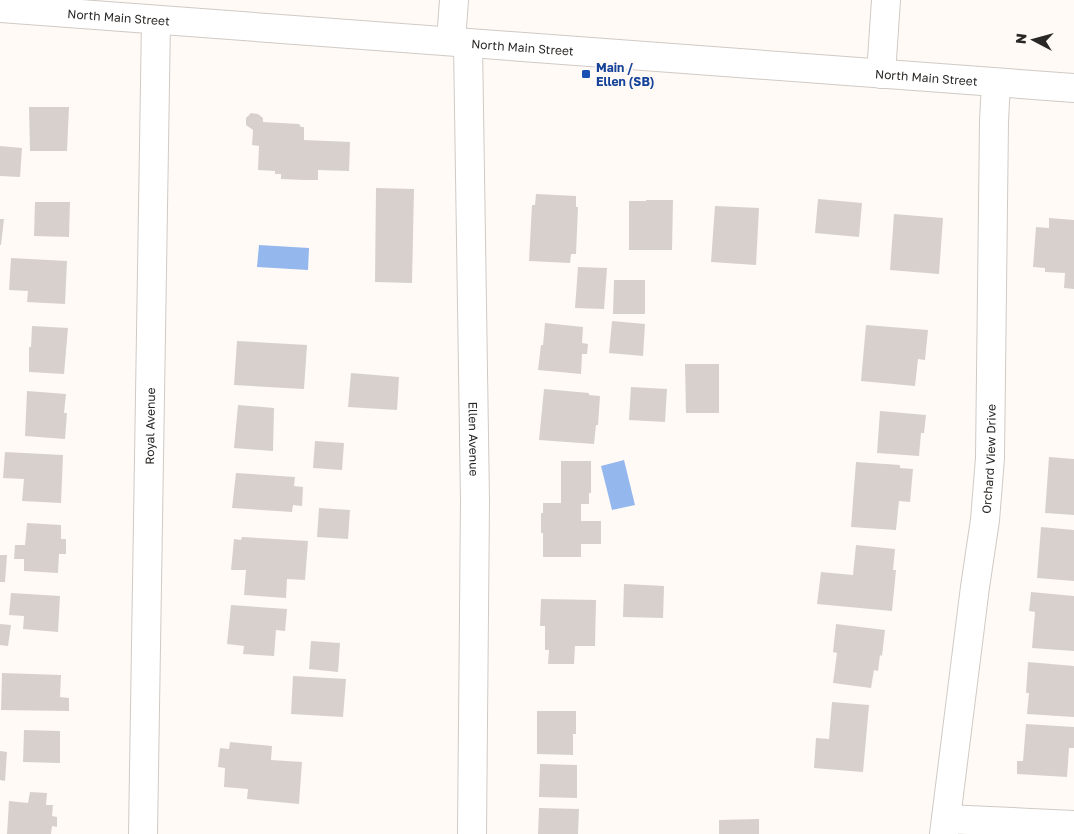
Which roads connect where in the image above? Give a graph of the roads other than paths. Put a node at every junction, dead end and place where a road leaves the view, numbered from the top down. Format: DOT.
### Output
graph roads {
  1 [pos="454,0"];
  2 [pos="886,0"];
  3 [pos="38,5"];
  4 [pos="0,8"];
  5 [pos="156,20"];
  6 [pos="460,42"];
  7 [pos="881,74"];
  8 [pos="996,82"];
  9 [pos="1074,88"];
  10 [pos="1074,825"];
  11 [pos="945,826"];
  12 [pos="143,834"];
  13 [pos="472,834"];
  1 -- 6 [label="street, Ellen Avenue"];
  2 -- 7 [label="street"];
  3 -- 4 [label="street, North Main Street"];
  3 -- 5 [label="street, North Main Street"];
  5 -- 6 [label="street, North Main Street"];
  5 -- 12 [label="street, Royal Avenue"];
  6 -- 7 [label="street, North Main Street"];
  6 -- 13 [label="street, Ellen Avenue"];
  7 -- 8 [label="street, North Main Street"];
  8 -- 9 [label="street, North Main Street"];
  8 -- 11 [label="street, Orchard View Drive"];
  10 -- 11 [label="street"];
}
